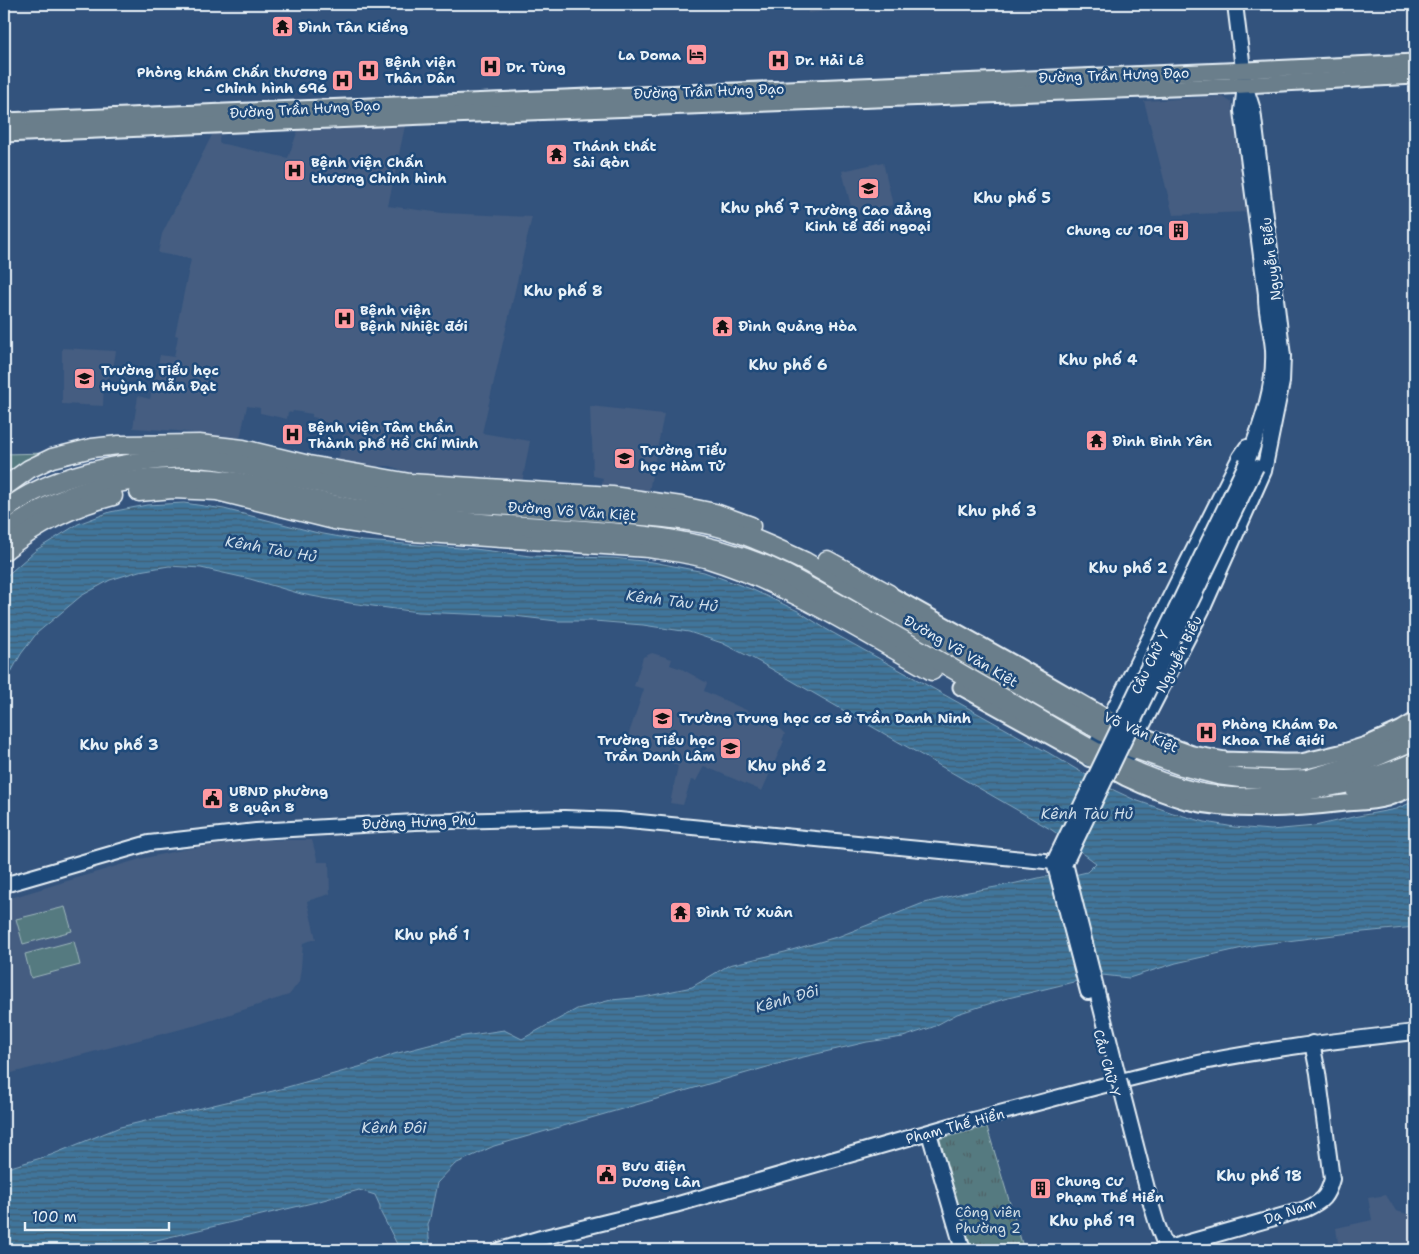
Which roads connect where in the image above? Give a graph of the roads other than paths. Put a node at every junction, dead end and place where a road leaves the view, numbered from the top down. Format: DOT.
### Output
graph roads {
  1 [pos="1235,4"];
  2 [pos="1415,62"];
  3 [pos="1415,76"];
  4 [pos="1244,78"];
  5 [pos="4,121"];
  6 [pos="51,126"];
  7 [pos="4,134"];
  8 [pos="1265,433"];
  9 [pos="119,445"];
  10 [pos="1252,464"];
  11 [pos="122,480"];
  12 [pos="4,486"];
  13 [pos="4,511"];
  14 [pos="4,534"];
  15 [pos="4,551"];
  16 [pos="889,594"];
  17 [pos="1138,662"];
  18 [pos="1168,675"];
  19 [pos="961,687"];
  20 [pos="1415,721"];
  21 [pos="1106,726"];
  22 [pos="1415,740"];
  23 [pos="1135,741"];
  24 [pos="1091,755"];
  25 [pos="1415,761"];
  26 [pos="1122,770"];
  27 [pos="1415,774"];
  28 [pos="1388,787"];
  29 [pos="1415,787"];
  30 [pos="1286,794"];
  31 [pos="1366,802"];
  32 [pos="1059,863"];
  33 [pos="4,885"];
  34 [pos="1415,1032"];
  35 [pos="1312,1043"];
  36 [pos="929,1132"];
  37 [pos="500,1250"];
  38 [pos="963,1250"];
  39 [pos="1163,1250"];
  1 -- 4 [label="main road, Nguyễn Biểu"];
  2 -- 4 [label="main road, Đường Trần Hưng Đạo"];
  3 -- 4 [label="main road, Đường Trần Hưng Đạo"];
  4 -- 6 [label="main road, Đường Trần Hưng Đạo"];
  4 -- 8 [label="main road, Nguyễn Biểu"];
  5 -- 6 [label="main road, Đường Trần Hưng Đạo"];
  6 -- 7 [label="main road, Đường Trần Hưng Đạo"];
  8 -- 10 [label="main road, Nguyễn Biểu"];
  8 -- 17 [label="main road, Nguyễn Biểu"];
  8 -- 18 [label="main road, Nguyễn Biểu"];
  9 -- 11 [label="highway"];
  9 -- 12 [label="highway, Đường Võ Văn Kiệt"];
  9 -- 16 [label="highway, Đường Võ Văn Kiệt"];
  10 -- 32 [label="main road, Cầu Chữ Y, bridge"];
  11 -- 13 [label="highway, Đường Võ Văn Kiệt"];
  11 -- 14 [label="highway, Đường Võ Văn Kiệt"];
  11 -- 15 [label="highway, Đường Võ Văn Kiệt"];
  11 -- 19 [label="highway, Đường Võ Văn Kiệt"];
  11 -- 21 [label="highway, Đường Võ Văn Kiệt"];
  11 -- 24 [label="highway, Đường Võ Văn Kiệt"];
  16 -- 21 [label="main road, Võ Văn Kiệt"];
  17 -- 18 [label="main road"];
  17 -- 21 [label="main road, Nguyễn Biểu"];
  18 -- 23 [label="main road, Nguyễn Biểu"];
  19 -- 24 [label="main road"];
  20 -- 23 [label="main road, Võ Văn Kiệt"];
  21 -- 23 [label="highway, Võ Văn Kiệt"];
  21 -- 24 [label="main road, Nguyễn Biểu"];
  22 -- 23 [label="highway, Võ Văn Kiệt"];
  23 -- 26 [label="main road, Nguyễn Biểu"];
  24 -- 26 [label="highway"];
  25 -- 30 [label="highway"];
  26 -- 30 [label="highway"];
  26 -- 31 [label="main road"];
  27 -- 28 [label="main road"];
  28 -- 30 [label="highway"];
  28 -- 31 [label="main road"];
  29 -- 31 [label="main road"];
  32 -- 33 [label="main road, Đường Hưng Phú"];
  32 -- 39 [label="main road, Cầu Chữ Y"];
  34 -- 35 [label="main road, Phạm Thế Hiển"];
  35 -- 36 [label="main road, Phạm Thế Hiển"];
  35 -- 39 [label="main road, Dạ Nam"];
  36 -- 37 [label="main road, Phạm Thế Hiển"];
  36 -- 38 [label="main road"];
}
